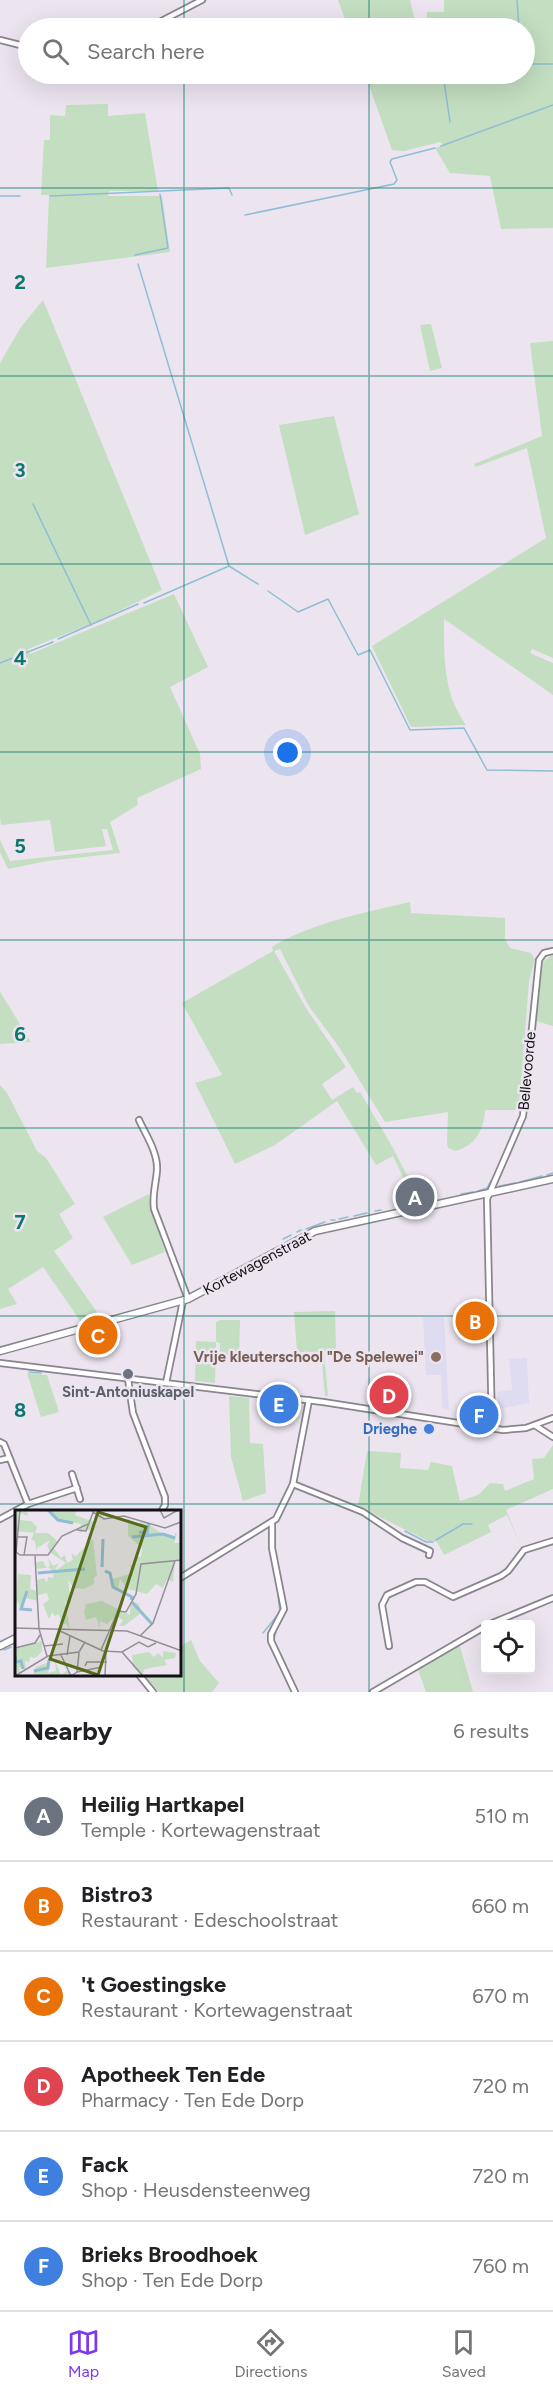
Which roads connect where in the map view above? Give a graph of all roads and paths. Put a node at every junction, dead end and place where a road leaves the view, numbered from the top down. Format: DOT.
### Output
graph roads {
  1 [pos="202,0"];
  2 [pos="167,18"];
  3 [pos="0,40"];
  4 [pos="18,44"];
  5 [pos="553,951"];
  6 [pos="139,1120"];
  7 [pos="553,1179"];
  8 [pos="490,1194"];
  9 [pos="186,1300"];
  10 [pos="0,1351"];
  11 [pos="0,1363"];
  12 [pos="128,1379"];
  13 [pos="166,1383"];
  14 [pos="309,1400"];
  15 [pos="553,1420"];
  16 [pos="536,1426"];
  17 [pos="492,1428"];
  18 [pos="553,1437"];
  19 [pos="0,1442"];
  20 [pos="9,1458"];
  21 [pos="0,1460"];
  22 [pos="72,1473"];
  23 [pos="293,1484"];
  24 [pos="76,1488"];
  25 [pos="80,1499"];
  26 [pos="28,1504"];
  27 [pos="17,1510"];
  28 [pos="162,1510"];
  29 [pos="15,1511"];
  30 [pos="0,1519"];
  31 [pos="272,1524"];
  32 [pos="553,1541"];
  33 [pos="429,1555"];
  34 [pos="182,1577"];
  35 [pos="553,1598"];
  36 [pos="500,1620"];
  37 [pos="481,1629"];
  38 [pos="15,1638"];
  39 [pos="0,1646"];
  40 [pos="388,1646"];
  41 [pos="141,1677"];
  42 [pos="153,1692"];
  43 [pos="295,1692"];
  44 [pos="373,1692"];
  1 -- 2 [label="street"];
  3 -- 4 [label="street"];
  5 -- 8 [label="street, Bellevoorde"];
  6 -- 9 [label="street"];
  7 -- 8 [label="street, Kortewagenstraat"];
  8 -- 9 [label="street, Kortewagenstraat"];
  8 -- 17 [label="street"];
  9 -- 10 [label="street, Kortewagenstraat"];
  9 -- 13 [label="street"];
  11 -- 12 [label="street"];
  12 -- 13 [label="street"];
  12 -- 28 [label="street"];
  13 -- 14 [label="street"];
  14 -- 17 [label="street"];
  14 -- 23 [label="street"];
  15 -- 16 [label="street"];
  16 -- 17 [label="street"];
  16 -- 18 [label="street"];
  19 -- 20 [label="street"];
  20 -- 21 [label="street"];
  20 -- 26 [label="street"];
  22 -- 24 [label="street"];
  23 -- 31 [label="street"];
  23 -- 33 [label="street"];
  24 -- 25 [label="street"];
  24 -- 26 [label="street"];
  26 -- 27 [label="street"];
  29 -- 30 [label="street"];
  31 -- 34 [label="street"];
  31 -- 43 [label="street"];
  32 -- 40 [label="street"];
  35 -- 36 [label="street"];
  37 -- 44 [label="street"];
  38 -- 39 [label="street"];
  41 -- 42 [label="street"];
}
